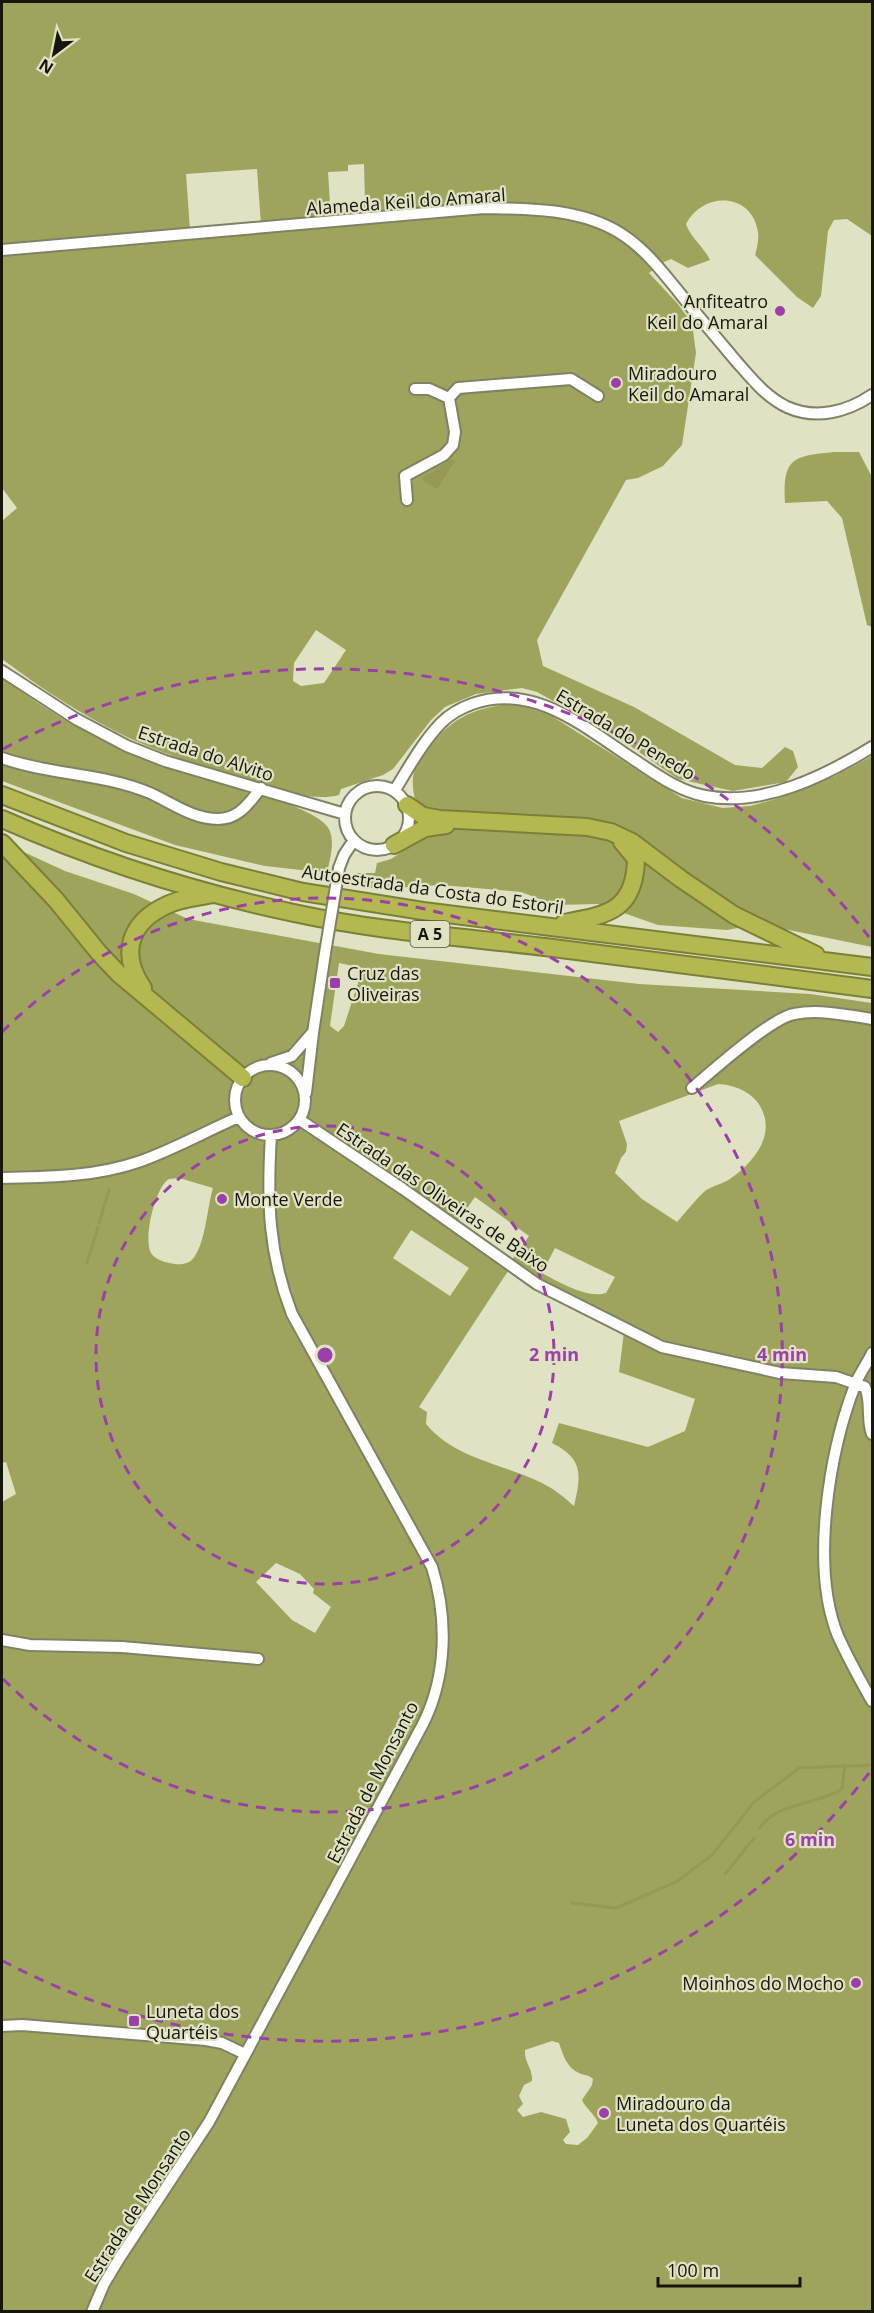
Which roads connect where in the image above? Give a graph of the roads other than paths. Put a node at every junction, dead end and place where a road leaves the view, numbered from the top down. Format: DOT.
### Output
graph roads {
  1 [pos="2,250"];
  2 [pos="415,389"];
  3 [pos="873,395"];
  4 [pos="598,396"];
  5 [pos="449,398"];
  6 [pos="418,492"];
  7 [pos="2,671"];
  8 [pos="873,747"];
  9 [pos="2,758"];
  10 [pos="261,788"];
  11 [pos="394,790"];
  12 [pos="2,795"];
  13 [pos="407,805"];
  14 [pos="345,814"];
  15 [pos="2,819"];
  16 [pos="354,840"];
  17 [pos="2,843"];
  18 [pos="394,845"];
  19 [pos="215,894"];
  20 [pos="550,926"];
  21 [pos="828,961"];
  22 [pos="873,967"];
  23 [pos="873,989"];
  24 [pos="150,999"];
  25 [pos="873,1019"];
  26 [pos="313,1032"];
  27 [pos="266,1065"];
  28 [pos="243,1078"];
  29 [pos="692,1088"];
  30 [pos="306,1102"];
  31 [pos="239,1117"];
  32 [pos="300,1120"];
  33 [pos="271,1136"];
  34 [pos="2,1178"];
  35 [pos="873,1353"];
  36 [pos="855,1384"];
  37 [pos="873,1434"];
  38 [pos="2,1640"];
  39 [pos="258,1659"];
  40 [pos="873,1701"];
  41 [pos="2,2026"];
  42 [pos="245,2054"];
  43 [pos="93,2312"];
  1 -- 3 [label="street, Alameda Keil do Amaral"];
  2 -- 5 [label="street"];
  4 -- 5 [label="street"];
  5 -- 6 [label="street"];
  7 -- 10 [label="street, Estrada do Alvito"];
  8 -- 11 [label="street, Estrada do Penedo"];
  9 -- 10 [label="street"];
  10 -- 14 [label="street, Estrada do Alvito"];
  11 -- 13 [label="street"];
  11 -- 14 [label="street"];
  12 -- 20 [label="highway, Autoestrada da Costa do Estoril / A 5"];
  13 -- 18 [label="street"];
  13 -- 21 [label="highway"];
  14 -- 16 [label="street"];
  15 -- 19 [label="highway, A 5"];
  16 -- 18 [label="street"];
  16 -- 26 [label="street, bridge"];
  17 -- 24 [label="highway"];
  18 -- 20 [label="highway"];
  19 -- 23 [label="highway, A 5"];
  19 -- 24 [label="highway"];
  20 -- 21 [label="highway, Autoestrada da Costa do Estoril / A 5"];
  21 -- 22 [label="highway, Autoestrada da Costa do Estoril / A 5"];
  24 -- 28 [label="highway"];
  25 -- 29 [label="street"];
  26 -- 27 [label="street"];
  26 -- 30 [label="street"];
  27 -- 28 [label="street"];
  27 -- 30 [label="street"];
  28 -- 31 [label="street"];
  30 -- 32 [label="street"];
  31 -- 33 [label="street"];
  31 -- 34 [label="street"];
  32 -- 33 [label="street"];
  32 -- 36 [label="street, Estrada das Oliveiras de Baixo"];
  33 -- 42 [label="street, Estrada de Monsanto"];
  35 -- 36 [label="street"];
  36 -- 37 [label="street"];
  36 -- 40 [label="street"];
  38 -- 39 [label="street"];
  41 -- 42 [label="street"];
  42 -- 43 [label="street, Estrada de Monsanto"];
}
